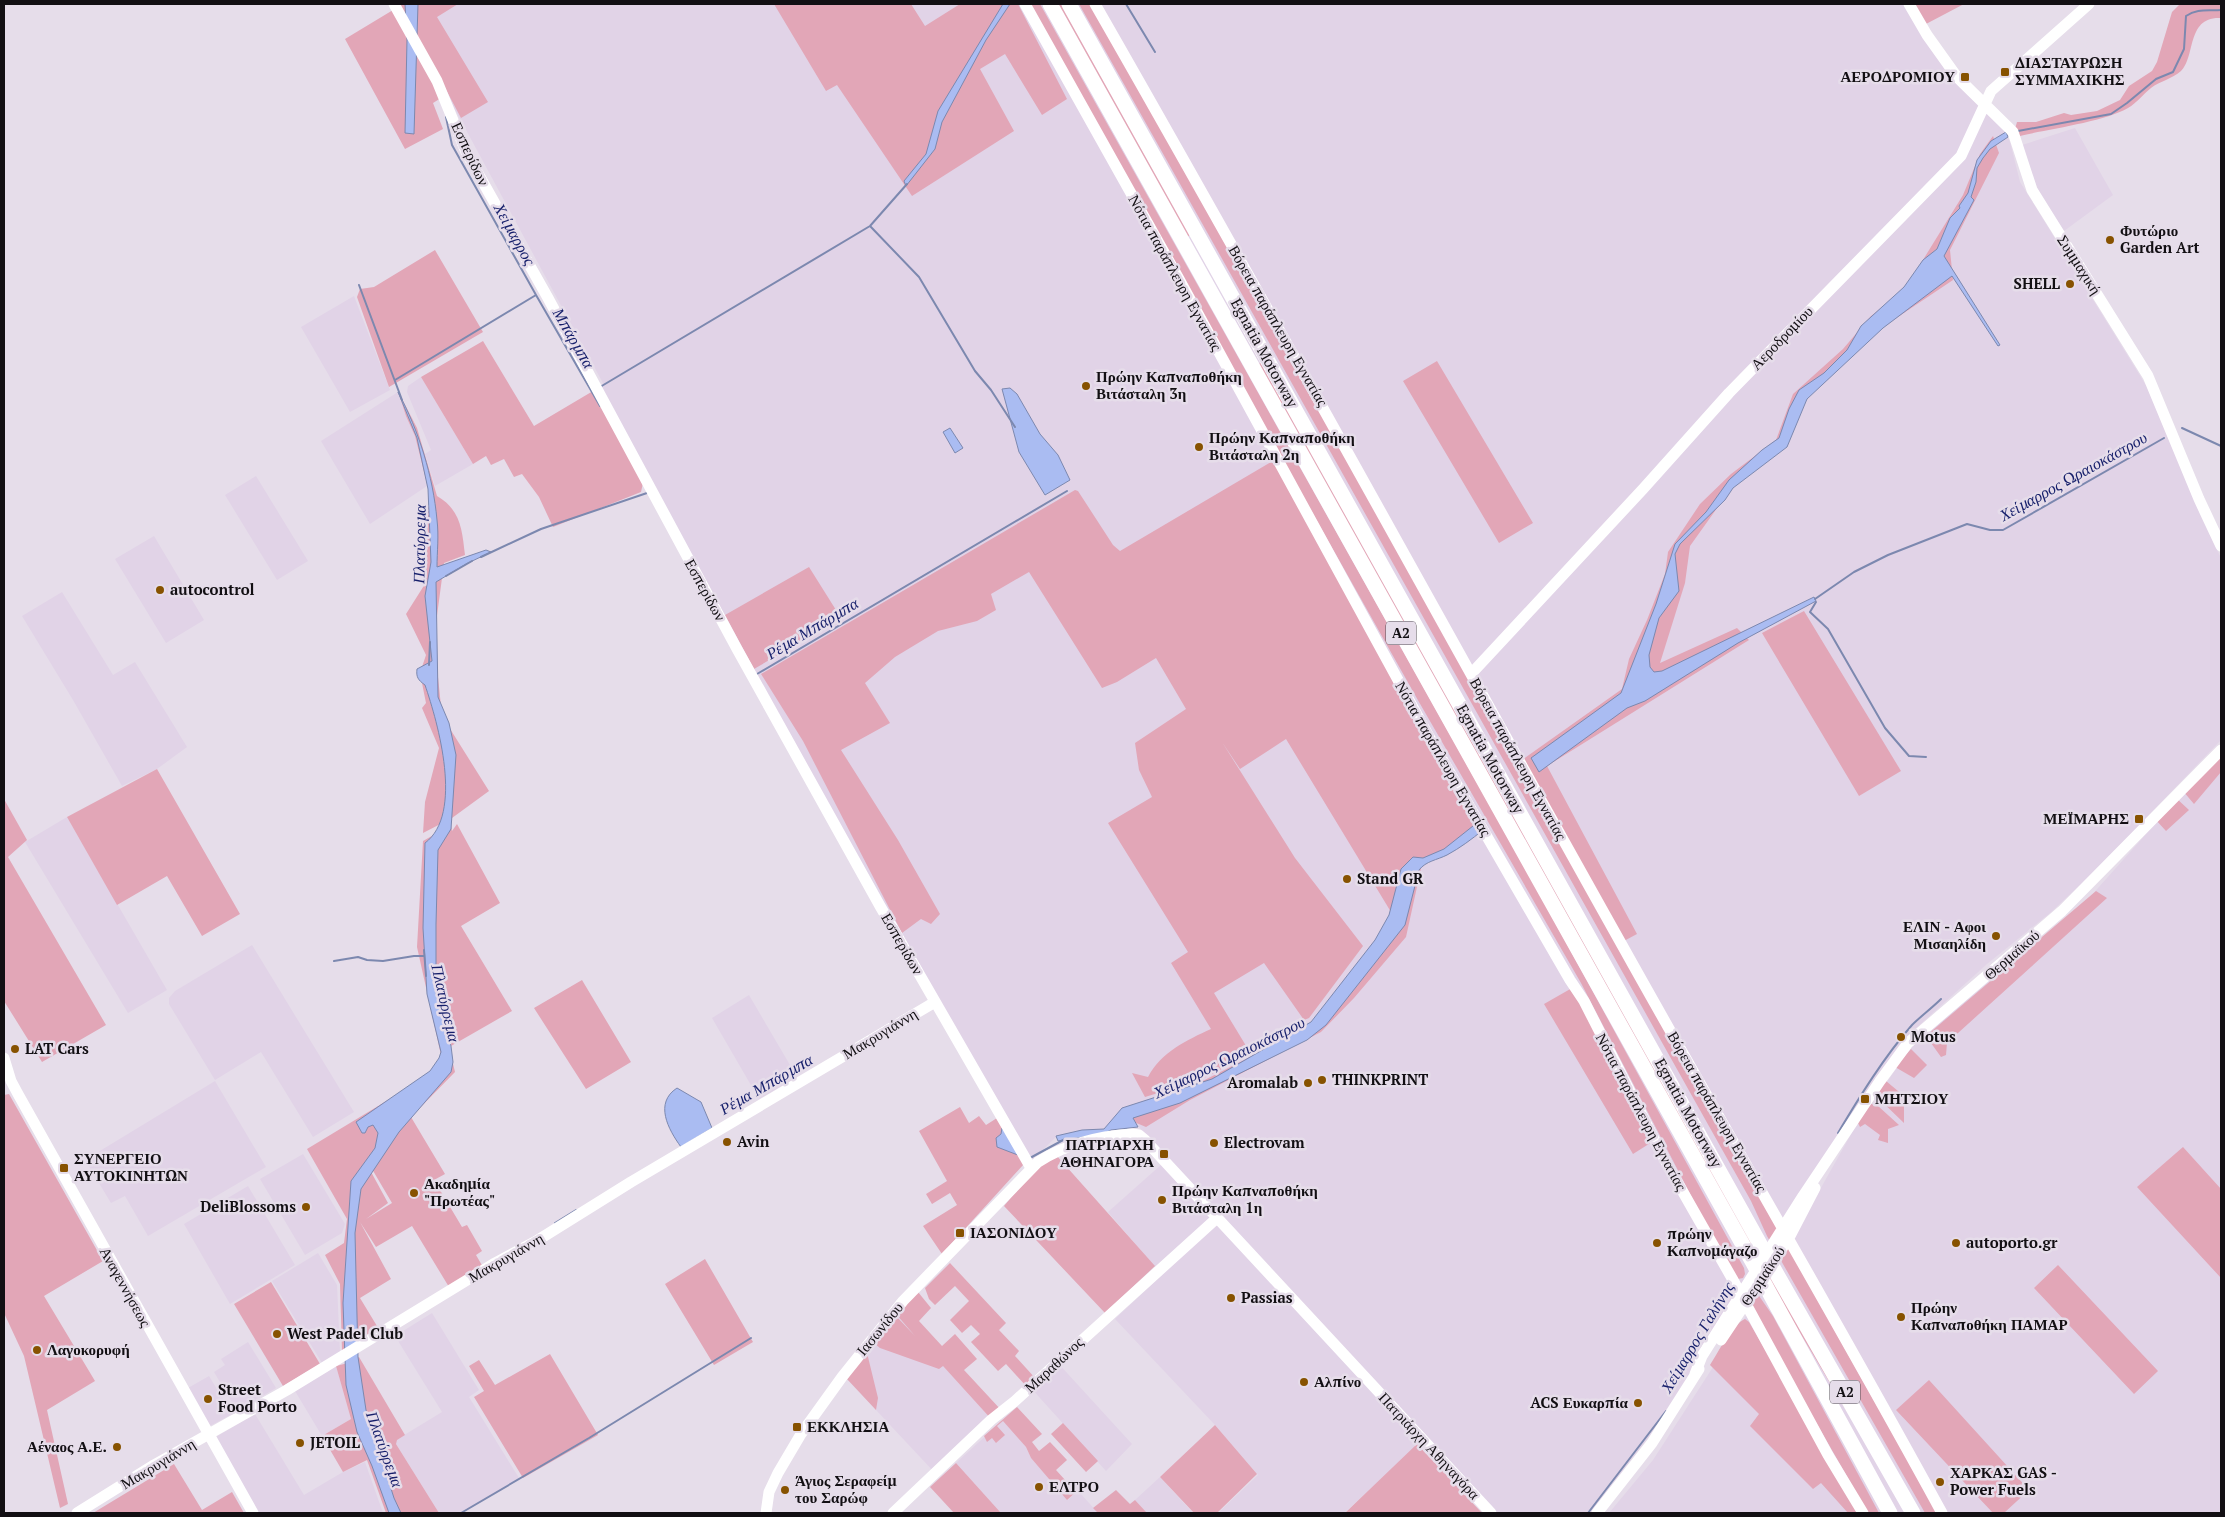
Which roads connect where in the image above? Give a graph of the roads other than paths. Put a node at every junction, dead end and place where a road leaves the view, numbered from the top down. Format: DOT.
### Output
graph roads {
  1 [pos="394,4"];
  2 [pos="1025,4"];
  3 [pos="1050,4"];
  4 [pos="1069,4"];
  5 [pos="1095,4"];
  6 [pos="1910,4"];
  7 [pos="2089,4"];
  8 [pos="1984,104"];
  9 [pos="2221,546"];
  10 [pos="1471,674"];
  11 [pos="2221,750"];
  12 [pos="935,1002"];
  13 [pos="4,1058"];
  14 [pos="7,1084"];
  15 [pos="1031,1168"];
  16 [pos="1820,1172"];
  17 [pos="1217,1218"];
  18 [pos="1782,1228"];
  19 [pos="1788,1238"];
  20 [pos="1743,1299"];
  21 [pos="208,1434"];
  22 [pos="77,1513"];
  23 [pos="253,1513"];
  24 [pos="766,1513"];
  25 [pos="893,1513"];
  26 [pos="1491,1513"];
  27 [pos="1597,1513"];
  28 [pos="1863,1513"];
  29 [pos="1890,1513"];
  30 [pos="1914,1513"];
  31 [pos="1942,1513"];
  1 -- 12 [label="street, Εσπερίδων"];
  2 -- 20 [label="street, Νότια παράπλευρη Εγνατίας"];
  3 -- 29 [label="highway, Egnatia Motorway / Α2"];
  4 -- 30 [label="highway, Egnatia Motorway / Α2"];
  5 -- 10 [label="street, Βόρεια παράπλευρη Εγνατίας"];
  6 -- 8 [label="street, Συμμαχική"];
  7 -- 8 [label="street, Αεροδρομίου"];
  8 -- 9 [label="street, Συμμαχική"];
  8 -- 10 [label="street, Αεροδρομίου"];
  10 -- 18 [label="street, Βόρεια παράπλευρη Εγνατίας"];
  11 -- 16 [label="street, Θερμαϊκού"];
  12 -- 15 [label="street, Εσπερίδων"];
  12 -- 21 [label="street, Μακρυγιάννη"];
  13 -- 14 [label="street, Αναγεννήσεως"];
  14 -- 21 [label="street, Αναγεννήσεως"];
  15 -- 17 [label="street, Πατριάρχη Αθηναγόρα"];
  15 -- 24 [label="street, Ιασωνίδου"];
  16 -- 18 [label="street, Θερμαϊκού"];
  16 -- 19 [label="street, Θερμαϊκού"];
  17 -- 25 [label="street, Μαραθώνος"];
  17 -- 26 [label="street, Πατριάρχη Αθηναγόρα"];
  18 -- 19 [label="street, Βόρεια παράπλευρη Εγνατίας"];
  18 -- 20 [label="street, Θερμαϊκού"];
  19 -- 20 [label="street, Θερμαϊκού"];
  19 -- 31 [label="street, Βόρεια παράπλευρη Εγνατίας"];
  20 -- 27 [label="street, Θερμαϊκού"];
  20 -- 28 [label="street, Νότια παράπλευρη Εγνατίας"];
  21 -- 22 [label="street, Μακρυγιάννη"];
  21 -- 23 [label="street, Αναγεννήσεως"];
}
